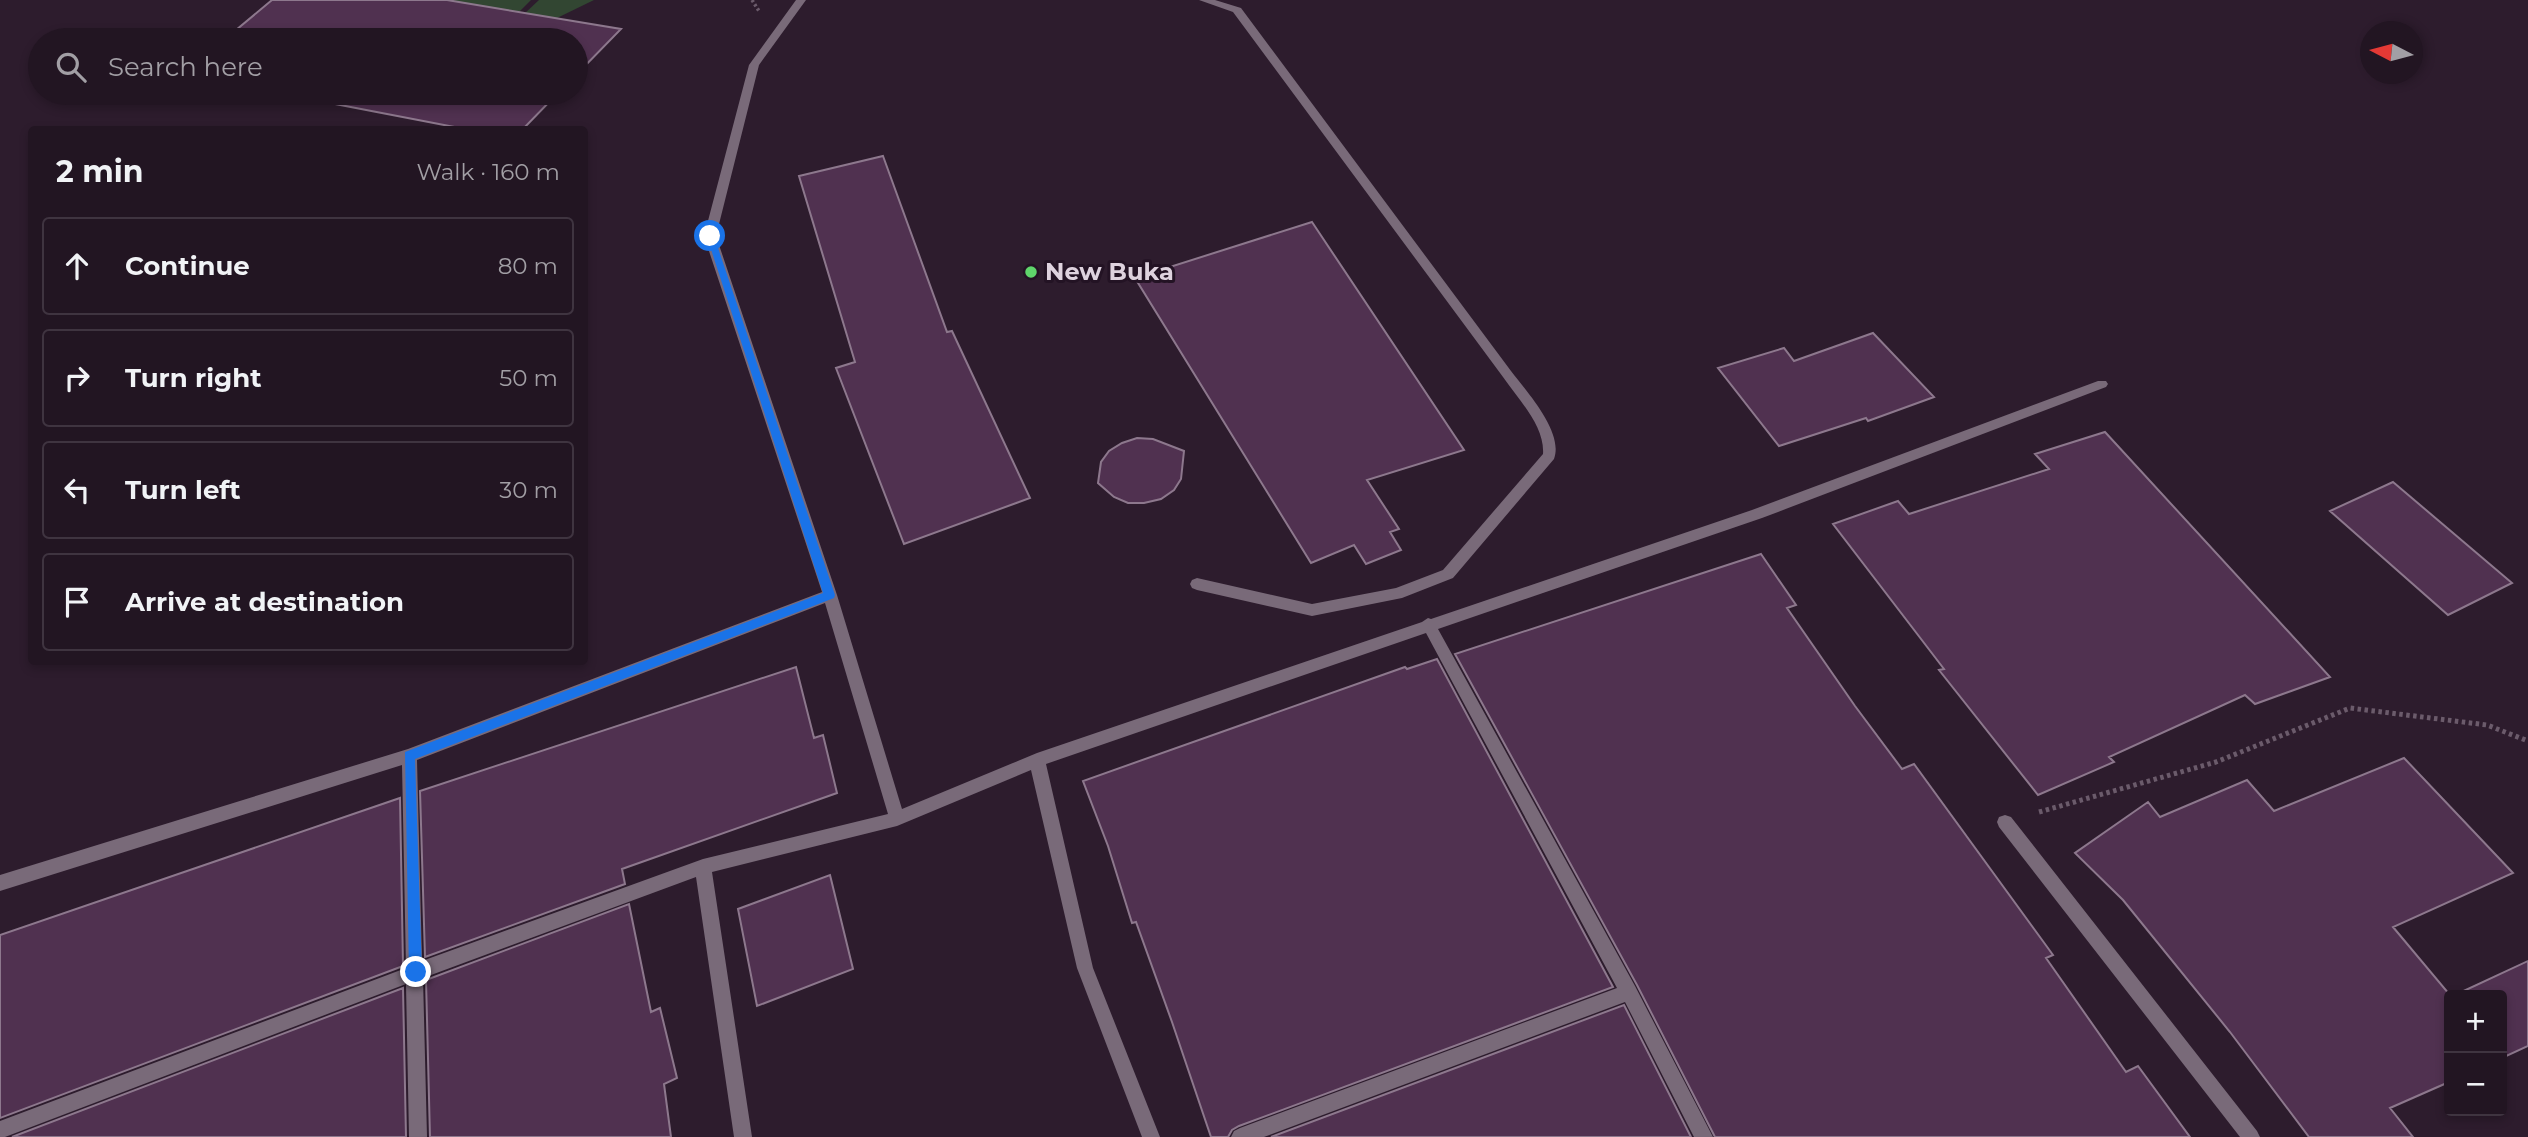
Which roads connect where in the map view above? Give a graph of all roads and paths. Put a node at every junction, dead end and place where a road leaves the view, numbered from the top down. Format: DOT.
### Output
graph roads {
  1 [pos="801,0"];
  2 [pos="1204,0"];
  3 [pos="2102,384"];
  4 [pos="1197,584"];
  5 [pos="830,595"];
  6 [pos="1428,624"];
  7 [pos="2528,741"];
  8 [pos="409,756"];
  9 [pos="1037,760"];
  10 [pos="897,819"];
  11 [pos="2005,822"];
  12 [pos="703,867"];
  13 [pos="0,883"];
  14 [pos="416,972"];
  15 [pos="1629,992"];
  16 [pos="0,1130"];
  17 [pos="418,1137"];
  18 [pos="743,1137"];
  19 [pos="1151,1137"];
  20 [pos="1240,1137"];
  21 [pos="1704,1137"];
  22 [pos="2251,1137"];
  1 -- 5 [label="street"];
  2 -- 4 [label="street"];
  3 -- 6 [label="street"];
  5 -- 8 [label="street"];
  5 -- 10 [label="street"];
  6 -- 9 [label="street"];
  6 -- 15 [label="street"];
  7 -- 11 [label="path"];
  8 -- 13 [label="street"];
  8 -- 14 [label="street"];
  9 -- 10 [label="street"];
  9 -- 19 [label="street"];
  10 -- 12 [label="street"];
  11 -- 22 [label="street"];
  12 -- 14 [label="street"];
  12 -- 18 [label="street"];
  14 -- 16 [label="street"];
  14 -- 17 [label="street"];
  15 -- 20 [label="street"];
  15 -- 21 [label="street"];
}
